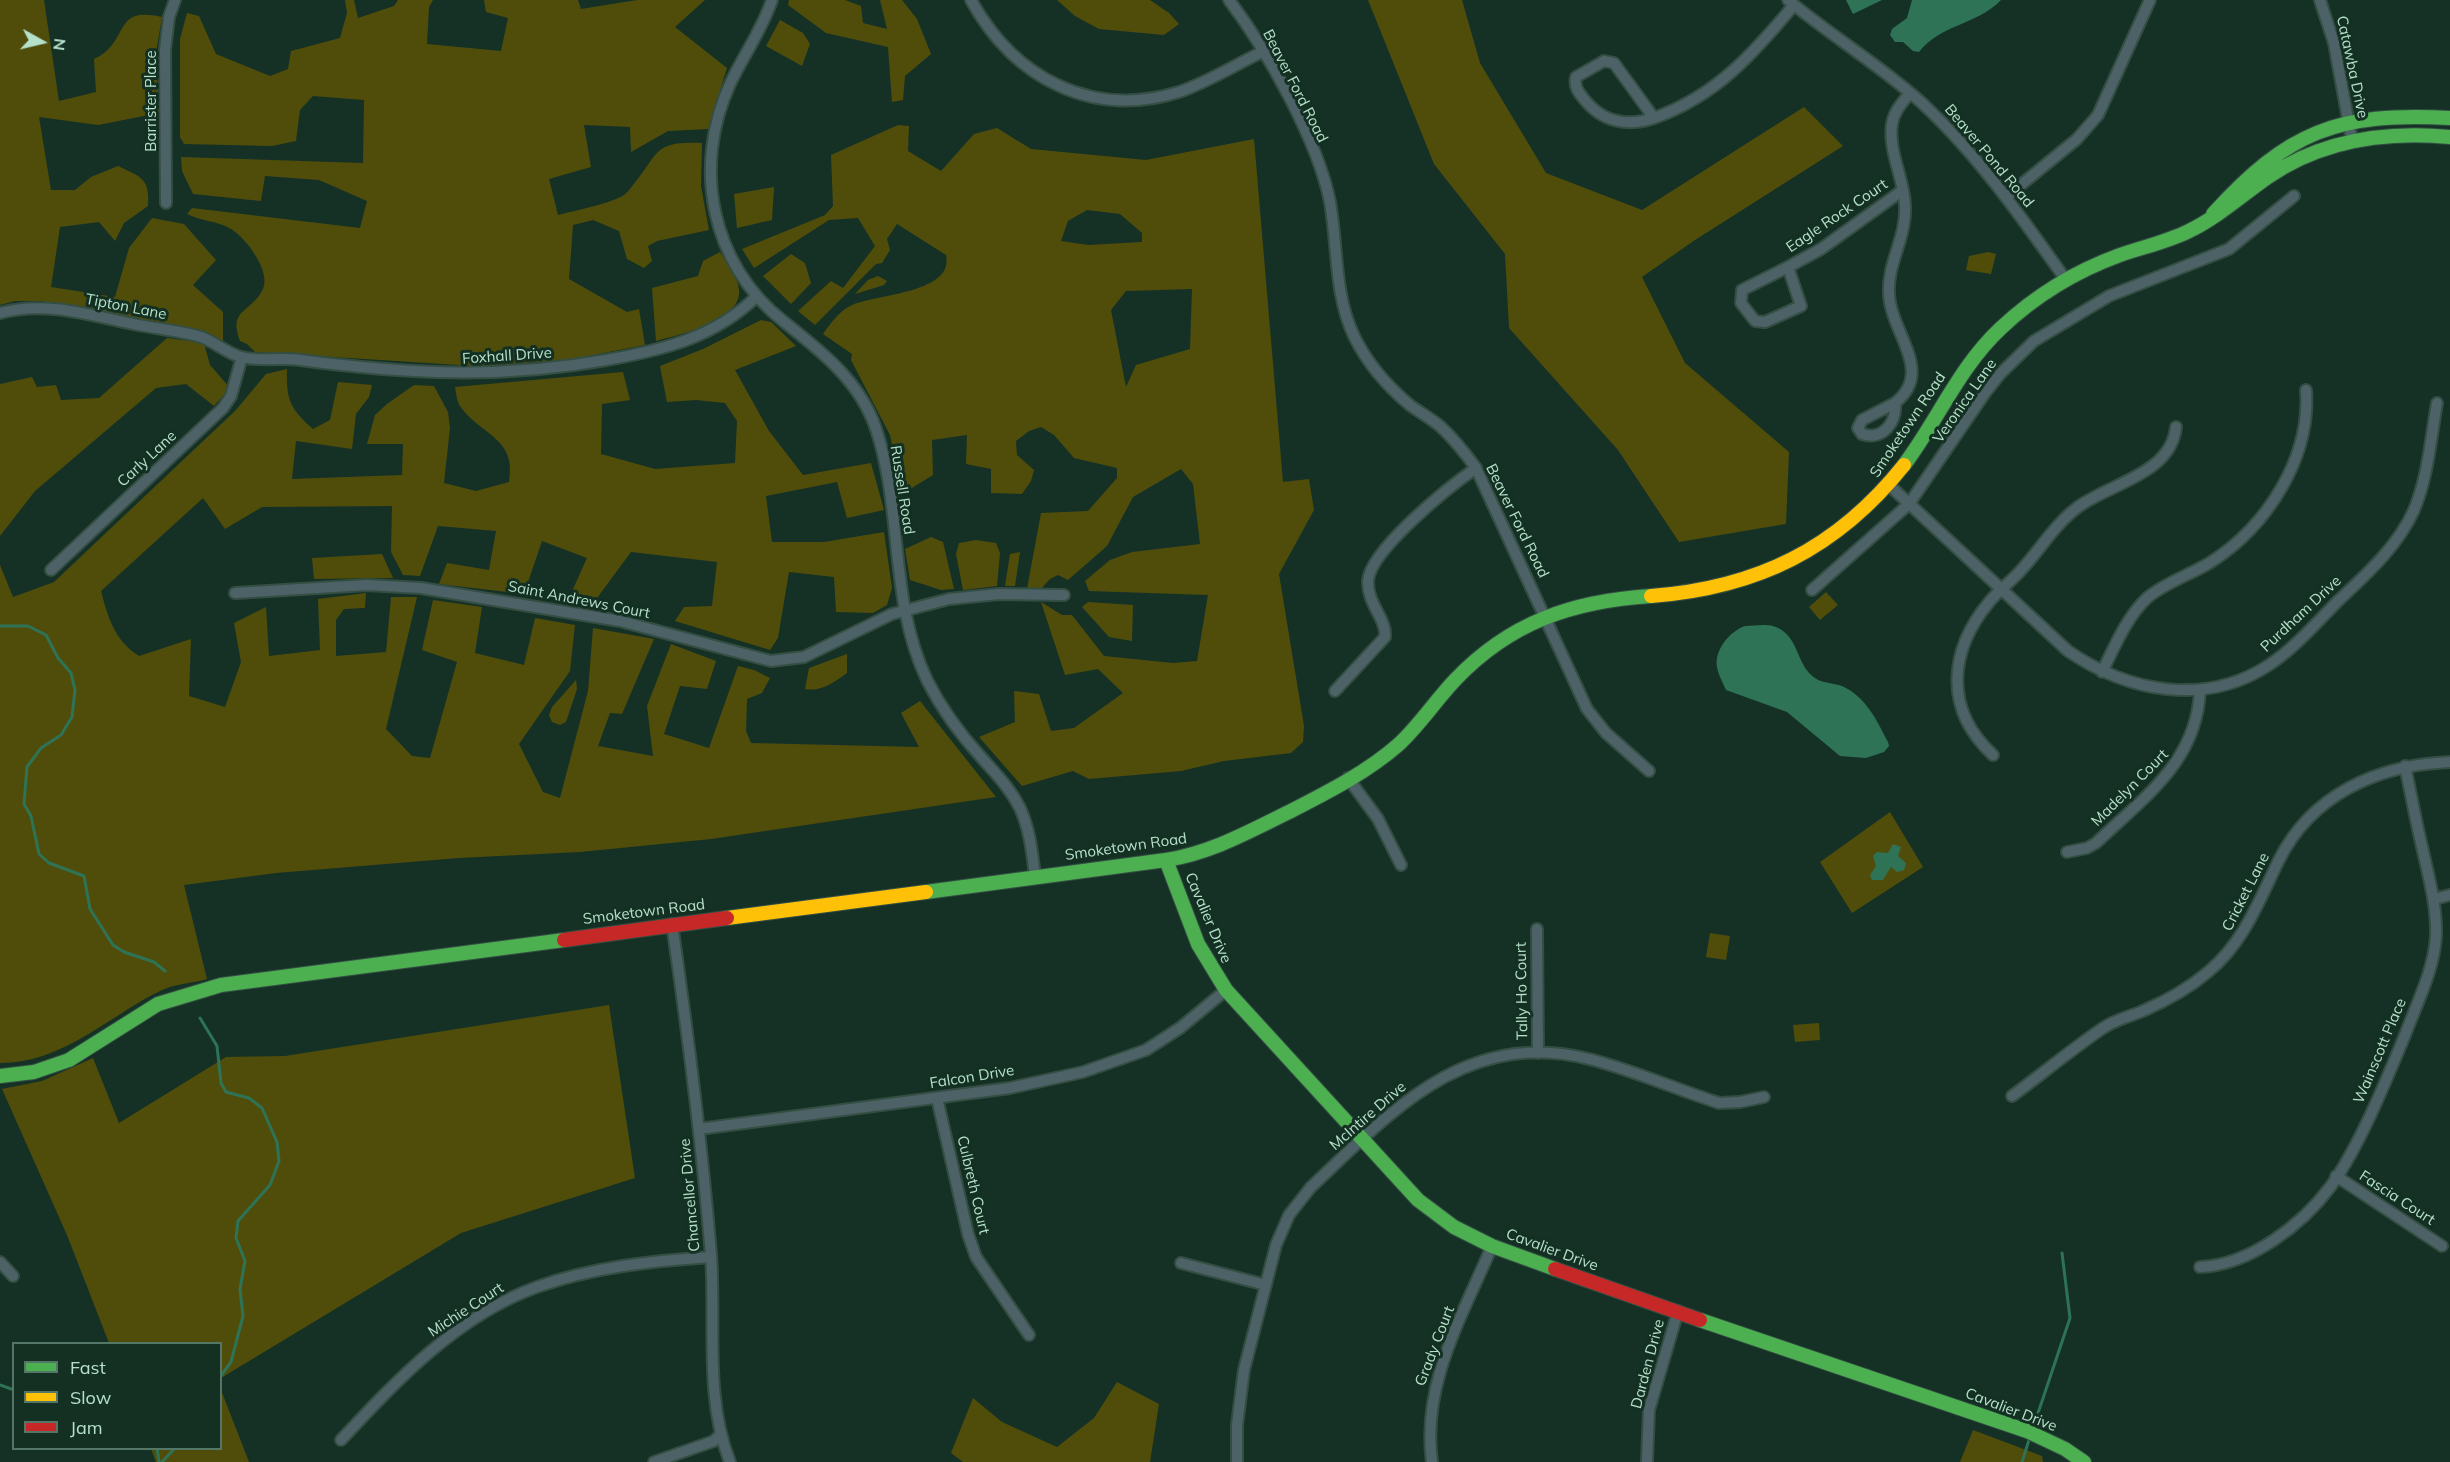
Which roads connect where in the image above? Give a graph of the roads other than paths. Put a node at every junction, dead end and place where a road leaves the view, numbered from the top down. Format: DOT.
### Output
graph roads {
  1 [pos="176,0"];
  2 [pos="772,0"];
  3 [pos="971,0"];
  4 [pos="1229,0"];
  5 [pos="2150,0"];
  6 [pos="2320,0"];
  7 [pos="1791,2"];
  8 [pos="1262,52"];
  9 [pos="1910,93"];
  10 [pos="1654,118"];
  11 [pos="2450,118"];
  12 [pos="2349,121"];
  13 [pos="2450,137"];
  14 [pos="2352,141"];
  15 [pos="1903,190"];
  16 [pos="2294,196"];
  17 [pos="2006,197"];
  18 [pos="166,202"];
  19 [pos="2206,222"];
  20 [pos="1788,267"];
  21 [pos="2066,280"];
  22 [pos="757,296"];
  23 [pos="0,313"];
  24 [pos="242,357"];
  25 [pos="2306,390"];
  26 [pos="1895,403"];
  27 [pos="2437,403"];
  28 [pos="2176,427"];
  29 [pos="1476,468"];
  30 [pos="1889,485"];
  31 [pos="1909,504"];
  32 [pos="51,570"];
  33 [pos="2001,589"];
  34 [pos="1812,590"];
  35 [pos="235,593"];
  36 [pos="1064,595"];
  37 [pos="904,610"];
  38 [pos="1545,616"];
  39 [pos="2102,672"];
  40 [pos="2200,690"];
  41 [pos="1335,691"];
  42 [pos="1993,755"];
  43 [pos="2450,762"];
  44 [pos="2405,766"];
  45 [pos="1649,771"];
  46 [pos="1348,778"];
  47 [pos="2067,852"];
  48 [pos="1166,860"];
  49 [pos="1401,864"];
  50 [pos="1035,876"];
  51 [pos="2450,895"];
  52 [pos="2434,899"];
  53 [pos="672,924"];
  54 [pos="1537,929"];
  55 [pos="1226,990"];
  56 [pos="1538,1053"];
  57 [pos="0,1076"];
  58 [pos="2012,1096"];
  59 [pos="1764,1097"];
  60 [pos="937,1098"];
  61 [pos="699,1129"];
  62 [pos="1361,1140"];
  63 [pos="2336,1176"];
  64 [pos="1492,1245"];
  65 [pos="2442,1246"];
  66 [pos="711,1257"];
  67 [pos="0,1262"];
  68 [pos="1181,1263"];
  69 [pos="2200,1267"];
  70 [pos="13,1276"];
  71 [pos="1266,1285"];
  72 [pos="1678,1311"];
  73 [pos="1029,1335"];
  74 [pos="721,1434"];
  75 [pos="341,1440"];
  76 [pos="654,1462"];
  77 [pos="730,1462"];
  78 [pos="1237,1462"];
  79 [pos="1432,1462"];
  80 [pos="1647,1462"];
  81 [pos="2084,1462"];
  1 -- 18 [label="street, Barrister Place"];
  2 -- 22 [label="street, Russell Road"];
  3 -- 8 [label="street"];
  4 -- 8 [label="street, Beaver Ford Road"];
  5 -- 17 [label="street"];
  6 -- 12 [label="street, Catawba Drive"];
  7 -- 9 [label="street, Beaver Pond Road"];
  7 -- 10 [label="street"];
  8 -- 29 [label="street, Beaver Ford Road"];
  9 -- 15 [label="street"];
  9 -- 17 [label="street, Beaver Pond Road"];
  10 -- 10 [label="street"];
  11 -- 12 [label="main road, Smoketown Road"];
  12 -- 14 [label="street, Catawba Drive"];
  12 -- 19 [label="main road, Smoketown Road"];
  13 -- 14 [label="main road, Smoketown Road"];
  14 -- 19 [label="main road, Smoketown Road"];
  15 -- 20 [label="street, Eagle Rock Court"];
  15 -- 26 [label="street"];
  16 -- 31 [label="street, Veronica Lane"];
  17 -- 21 [label="street, Beaver Pond Road"];
  19 -- 21 [label="main road, Smoketown Road"];
  20 -- 20 [label="street, Eagle Rock Court"];
  21 -- 30 [label="main road, Smoketown Road"];
  22 -- 24 [label="street, Foxhall Drive"];
  22 -- 37 [label="street, Russell Road"];
  23 -- 24 [label="street, Tipton Lane"];
  24 -- 32 [label="street, Carly Lane"];
  25 -- 39 [label="street"];
  27 -- 40 [label="street, Purdham Drive"];
  28 -- 33 [label="street"];
  29 -- 38 [label="street, Beaver Ford Road"];
  29 -- 41 [label="street"];
  30 -- 31 [label="street, Purdham Drive"];
  30 -- 38 [label="main road, Smoketown Road"];
  31 -- 33 [label="street, Purdham Drive"];
  31 -- 34 [label="street, Veronica Lane"];
  33 -- 39 [label="street, Purdham Drive"];
  33 -- 42 [label="street"];
  35 -- 37 [label="street, Saint Andrews Court"];
  36 -- 37 [label="street, Saint Andrews Court"];
  37 -- 50 [label="street, Russell Road"];
  38 -- 45 [label="street, Beaver Ford Road"];
  38 -- 46 [label="main road, Smoketown Road"];
  39 -- 40 [label="street, Purdham Drive"];
  40 -- 47 [label="street, Madelyn Court"];
  43 -- 44 [label="street, Cricket Lane"];
  44 -- 52 [label="street, Wainscott Place"];
  44 -- 58 [label="street, Cricket Lane"];
  46 -- 48 [label="main road, Smoketown Road"];
  46 -- 49 [label="street"];
  48 -- 50 [label="main road, Smoketown Road"];
  48 -- 55 [label="main road, Cavalier Drive"];
  50 -- 53 [label="main road, Smoketown Road"];
  51 -- 52 [label="street"];
  52 -- 63 [label="street, Wainscott Place"];
  53 -- 57 [label="main road, Smoketown Road"];
  53 -- 61 [label="street, Chancellor Drive"];
  54 -- 56 [label="street, Tally Ho Court"];
  55 -- 60 [label="street, Falcon Drive"];
  55 -- 62 [label="main road, Cavalier Drive"];
  56 -- 59 [label="street, McIntire Drive"];
  56 -- 62 [label="street, McIntire Drive"];
  60 -- 61 [label="street, Falcon Drive"];
  60 -- 73 [label="street, Culbreth Court"];
  61 -- 66 [label="street, Chancellor Drive"];
  62 -- 64 [label="main road, Cavalier Drive"];
  62 -- 71 [label="street, McIntire Drive"];
  63 -- 65 [label="street, Fascia Court"];
  63 -- 69 [label="street, Wainscott Place"];
  64 -- 72 [label="main road, Cavalier Drive"];
  64 -- 79 [label="street, Grady Court"];
  66 -- 74 [label="street, Chancellor Drive"];
  66 -- 75 [label="street, Michie Court"];
  67 -- 70 [label="street"];
  68 -- 71 [label="street"];
  71 -- 78 [label="street, McIntire Drive"];
  72 -- 80 [label="street, Darden Drive"];
  72 -- 81 [label="main road, Cavalier Drive"];
  74 -- 76 [label="street"];
  74 -- 77 [label="street, Chancellor Drive"];
}
